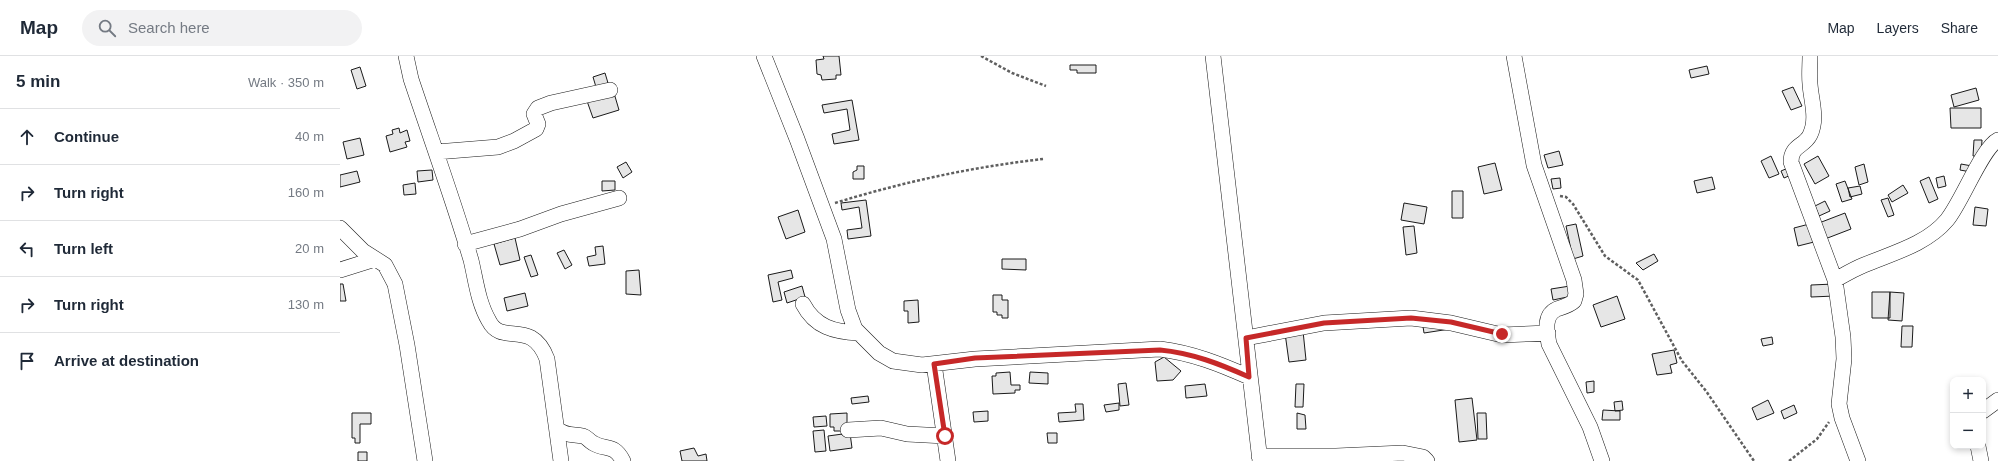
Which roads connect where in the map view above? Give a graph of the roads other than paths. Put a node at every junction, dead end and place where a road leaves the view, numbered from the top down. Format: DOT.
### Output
graph roads {
  1 [pos="406,56"];
  2 [pos="764,56"];
  3 [pos="1213,56"];
  4 [pos="1514,56"];
  5 [pos="1810,56"];
  6 [pos="610,90"];
  7 [pos="1998,140"];
  8 [pos="436,152"];
  9 [pos="619,198"];
  10 [pos="340,228"];
  11 [pos="465,244"];
  12 [pos="375,259"];
  13 [pos="340,270"];
  14 [pos="1835,280"];
  15 [pos="803,304"];
  16 [pos="859,333"];
  17 [pos="1548,333"];
  18 [pos="1246,338"];
  19 [pos="934,364"];
  20 [pos="1249,377"];
  21 [pos="1998,400"];
  22 [pos="1986,409"];
  23 [pos="557,429"];
  24 [pos="848,430"];
  25 [pos="945,436"];
  26 [pos="1979,449"];
  27 [pos="1259,458"];
  28 [pos="425,461"];
  29 [pos="561,461"];
  30 [pos="623,461"];
  31 [pos="948,461"];
  32 [pos="1426,461"];
  33 [pos="1602,461"];
  34 [pos="1858,461"];
  35 [pos="1981,461"];
  1 -- 8 [label="street"];
  2 -- 16 [label="street"];
  3 -- 18 [label="street"];
  4 -- 17 [label="street"];
  5 -- 14 [label="street"];
  6 -- 8 [label="street"];
  7 -- 14 [label="street"];
  8 -- 11 [label="street"];
  9 -- 11 [label="street"];
  10 -- 12 [label="street"];
  11 -- 23 [label="street"];
  12 -- 13 [label="street"];
  12 -- 28 [label="street"];
  14 -- 34 [label="street"];
  15 -- 16 [label="street"];
  16 -- 19 [label="street"];
  17 -- 18 [label="street"];
  17 -- 33 [label="street"];
  18 -- 20 [label="street"];
  19 -- 20 [label="street"];
  19 -- 25 [label="street"];
  20 -- 27 [label="street"];
  21 -- 22 [label="street"];
  23 -- 29 [label="street"];
  23 -- 30 [label="street"];
  24 -- 25 [label="street"];
  25 -- 31 [label="street"];
  26 -- 35 [label="street"];
  27 -- 32 [label="street"];
}
